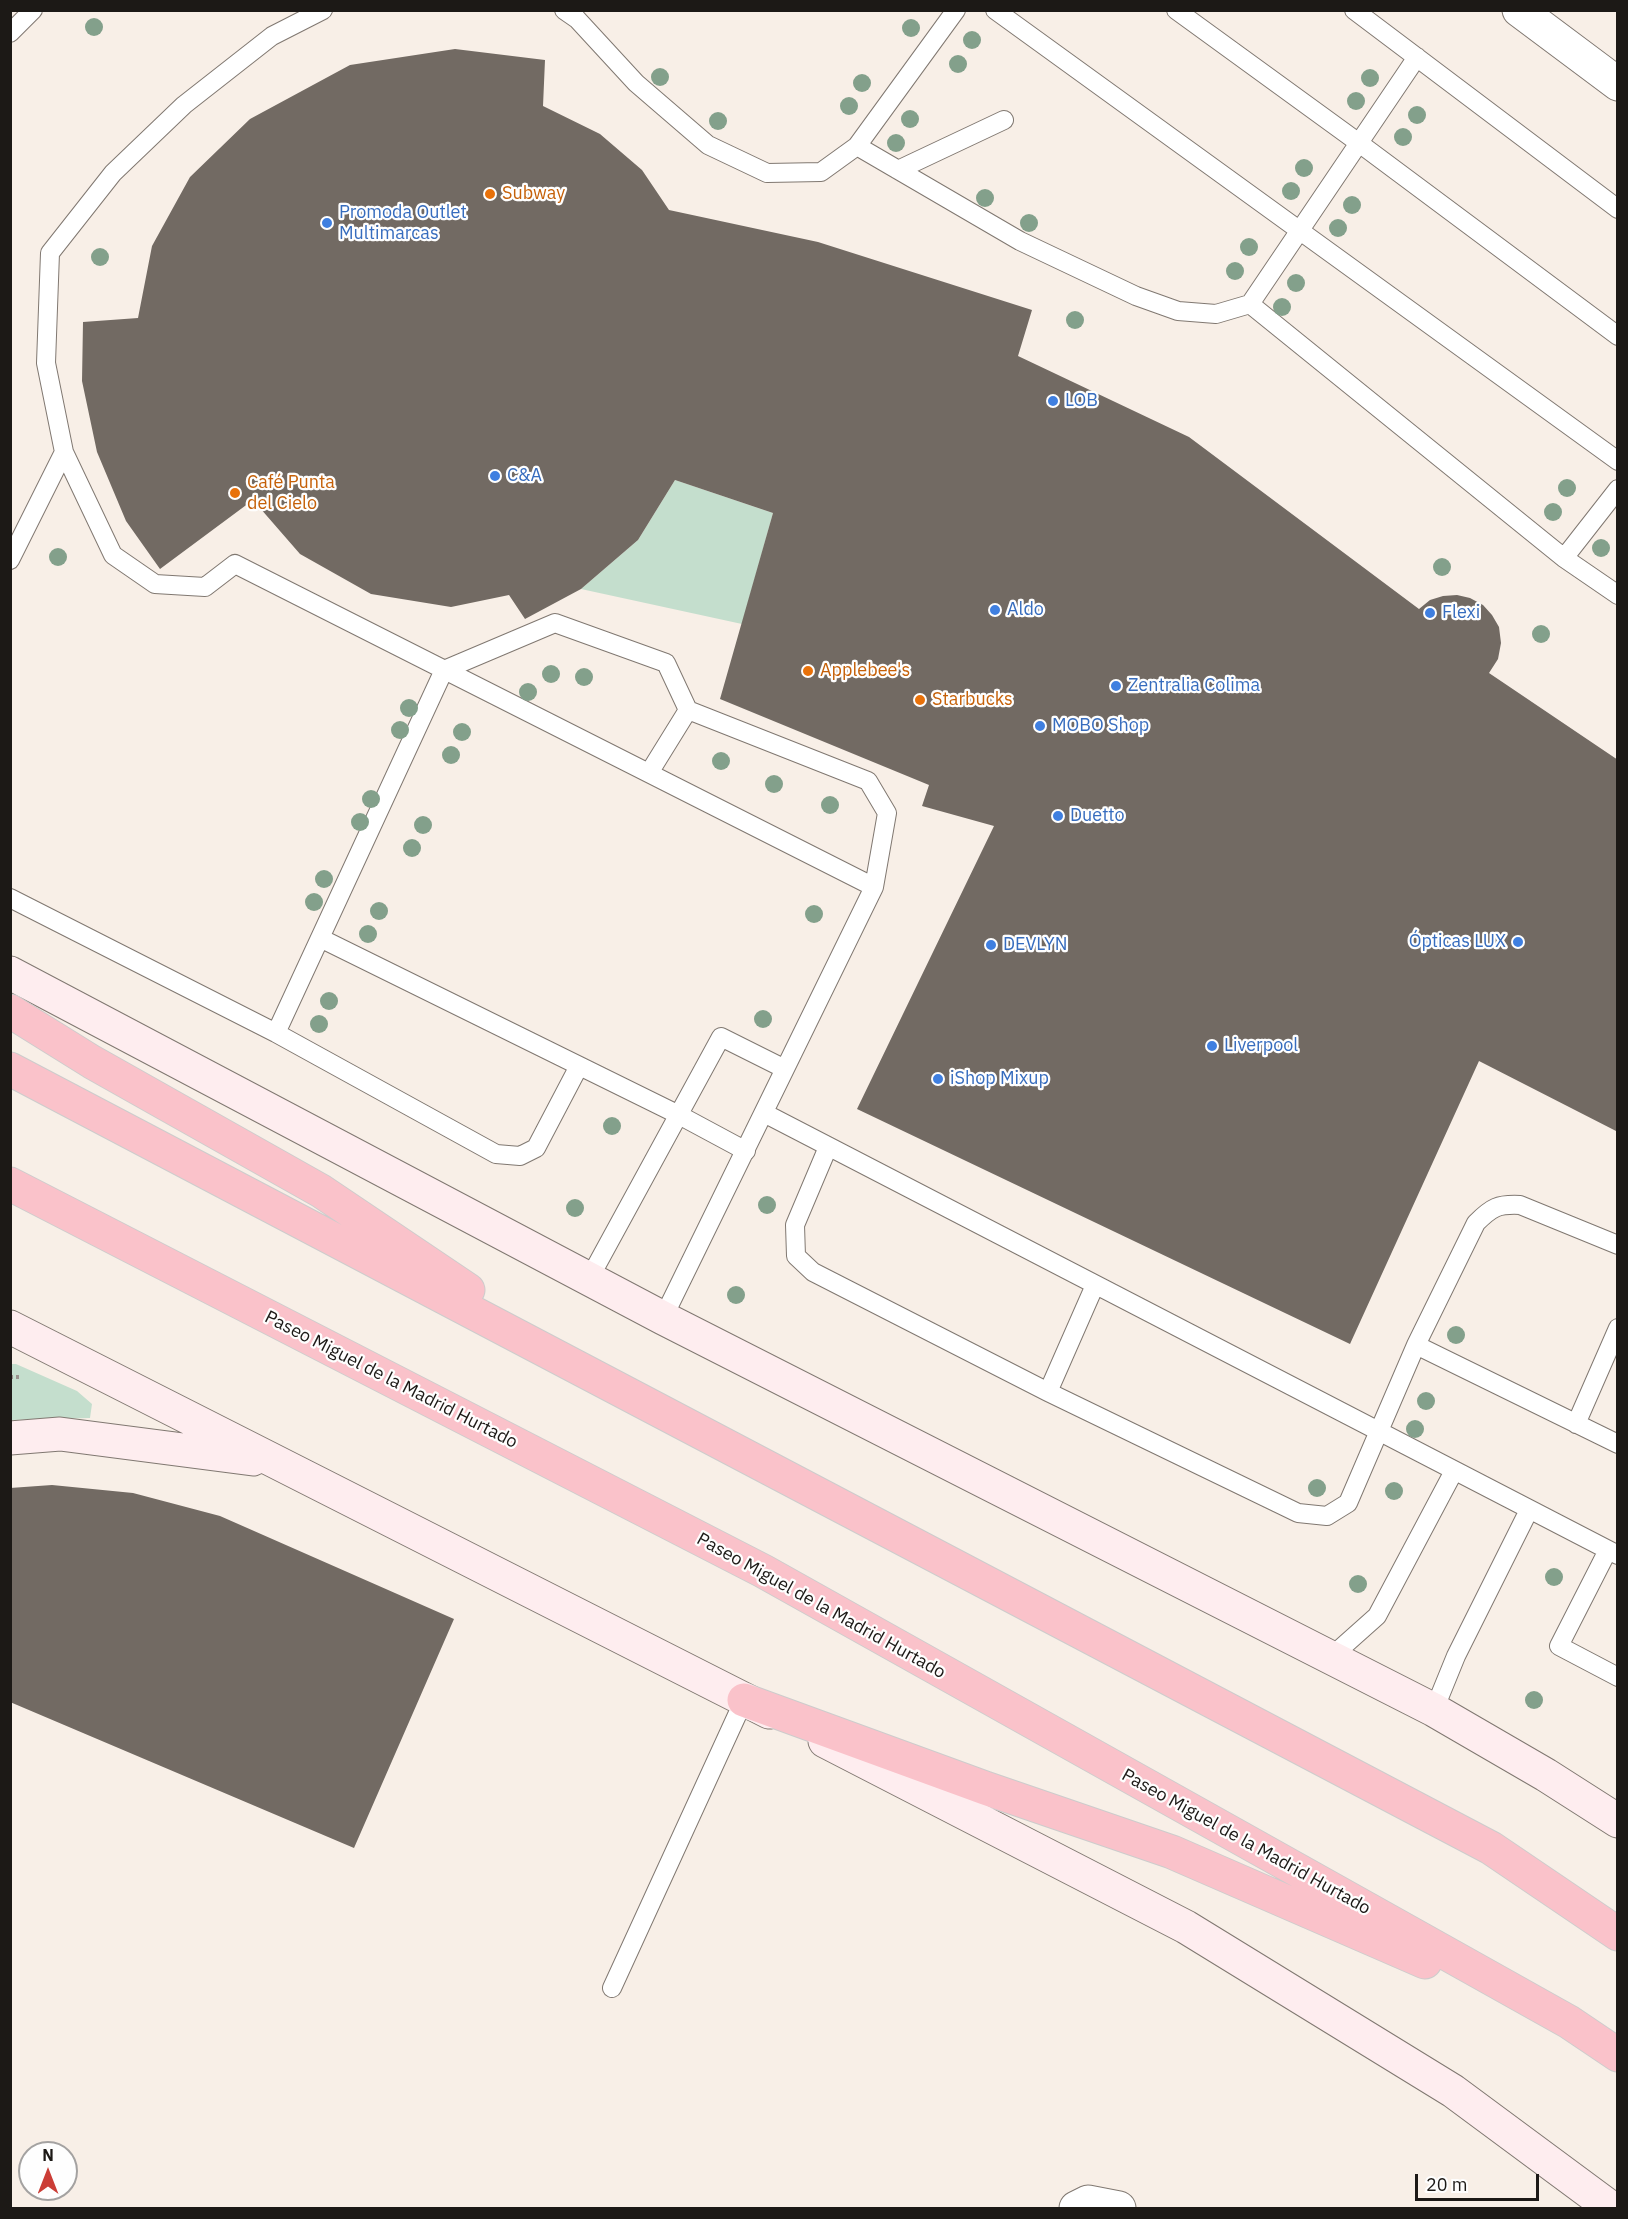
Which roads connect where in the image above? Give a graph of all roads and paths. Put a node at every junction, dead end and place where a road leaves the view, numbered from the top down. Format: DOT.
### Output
graph roads {
  1 [pos="33,10"];
  2 [pos="323,10"];
  3 [pos="564,10"];
  4 [pos="956,10"];
  5 [pos="995,10"];
  6 [pos="1176,10"];
  7 [pos="1354,10"];
  8 [pos="1519,10"];
  9 [pos="10,33"];
  10 [pos="1417,57"];
  11 [pos="1617,84"];
  12 [pos="1004,120"];
  13 [pos="1359,143"];
  14 [pos="857,146"];
  15 [pos="898,170"];
  16 [pos="1617,209"];
  17 [pos="1299,231"];
  18 [pos="1250,304"];
  19 [pos="1617,336"];
  20 [pos="64,452"];
  21 [pos="1617,461"];
  22 [pos="1617,489"];
  23 [pos="1564,558"];
  24 [pos="10,560"];
  25 [pos="1617,595"];
  26 [pos="444,669"];
  27 [pos="688,710"];
  28 [pos="649,773"];
  29 [pos="874,887"];
  30 [pos="10,898"];
  31 [pos="320,938"];
  32 [pos="10,973"];
  33 [pos="10,1011"];
  34 [pos="276,1033"];
  35 [pos="579,1066"];
  36 [pos="10,1069"];
  37 [pos="785,1069"];
  38 [pos="764,1113"];
  39 [pos="679,1115"];
  40 [pos="828,1147"];
  41 [pos="746,1151"];
  42 [pos="10,1184"];
  43 [pos="1617,1245"];
  44 [pos="589,1279"];
  45 [pos="1095,1285"];
  46 [pos="663,1318"];
  47 [pos="10,1327"];
  48 [pos="1617,1328"];
  49 [pos="1416,1345"];
  50 [pos="10,1377"];
  51 [pos="21,1377"];
  52 [pos="614,1388"];
  53 [pos="1048,1392"];
  54 [pos="1576,1424"];
  55 [pos="1378,1431"];
  56 [pos="10,1438"];
  57 [pos="1617,1444"];
  58 [pos="276,1462"];
  59 [pos="1454,1471"];
  60 [pos="1529,1509"];
  61 [pos="1613,1553"];
  62 [pos="1331,1658"];
  63 [pos="1617,1677"];
  64 [pos="744,1700"];
  65 [pos="1434,1710"];
  66 [pos="1617,1821"];
  67 [pos="1617,1934"];
  68 [pos="612,1988"];
  69 [pos="1569,2022"];
  70 [pos="1617,2055"];
  71 [pos="1076,2208"];
  72 [pos="1119,2208"];
  73 [pos="1611,2208"];
  1 -- 9 [label="lane"];
  2 -- 20 [label="lane"];
  3 -- 14 [label="lane"];
  4 -- 14 [label="lane"];
  5 -- 17 [label="lane"];
  6 -- 13 [label="lane"];
  7 -- 10 [label="lane"];
  8 -- 11 [label="street"];
  10 -- 13 [label="lane"];
  10 -- 16 [label="lane"];
  12 -- 15 [label="lane"];
  13 -- 17 [label="lane"];
  13 -- 19 [label="lane"];
  14 -- 15 [label="lane"];
  15 -- 18 [label="lane"];
  17 -- 18 [label="lane"];
  17 -- 21 [label="lane"];
  18 -- 23 [label="lane"];
  20 -- 24 [label="lane"];
  20 -- 26 [label="lane"];
  22 -- 23 [label="lane"];
  23 -- 25 [label="lane"];
  26 -- 27 [label="lane"];
  26 -- 28 [label="lane"];
  26 -- 31 [label="lane"];
  27 -- 28 [label="lane"];
  27 -- 29 [label="lane"];
  28 -- 29 [label="lane"];
  29 -- 37 [label="lane"];
  30 -- 34 [label="lane"];
  31 -- 34 [label="lane"];
  31 -- 35 [label="lane"];
  32 -- 44 [label="street"];
  33 -- 52 [label="highway"];
  34 -- 35 [label="lane"];
  35 -- 39 [label="lane"];
  36 -- 52 [label="highway"];
  37 -- 38 [label="lane"];
  37 -- 39 [label="lane"];
  38 -- 40 [label="lane"];
  38 -- 41 [label="lane"];
  39 -- 41 [label="lane"];
  39 -- 44 [label="lane"];
  40 -- 45 [label="lane"];
  40 -- 53 [label="lane"];
  41 -- 46 [label="lane"];
  42 -- 69 [label="highway, Paseo Miguel de la Madrid Hurtado"];
  43 -- 49 [label="lane"];
  44 -- 46 [label="street"];
  45 -- 53 [label="lane"];
  45 -- 55 [label="lane"];
  46 -- 62 [label="street"];
  47 -- 58 [label="street"];
  48 -- 54 [label="lane"];
  49 -- 54 [label="lane"];
  49 -- 55 [label="lane"];
  50 -- 51 [label="path"];
  52 -- 67 [label="highway"];
  53 -- 55 [label="lane"];
  54 -- 57 [label="lane"];
  55 -- 59 [label="lane"];
  56 -- 58 [label="street"];
  58 -- 64 [label="street"];
  59 -- 60 [label="lane"];
  59 -- 62 [label="lane"];
  60 -- 61 [label="lane"];
  60 -- 65 [label="lane"];
  61 -- 63 [label="lane"];
  62 -- 65 [label="street"];
  64 -- 68 [label="lane"];
  64 -- 69 [label="highway"];
  64 -- 73 [label="street"];
  65 -- 66 [label="street"];
  69 -- 70 [label="highway, Paseo Miguel de la Madrid Hurtado"];
  71 -- 72 [label="street"];
}
